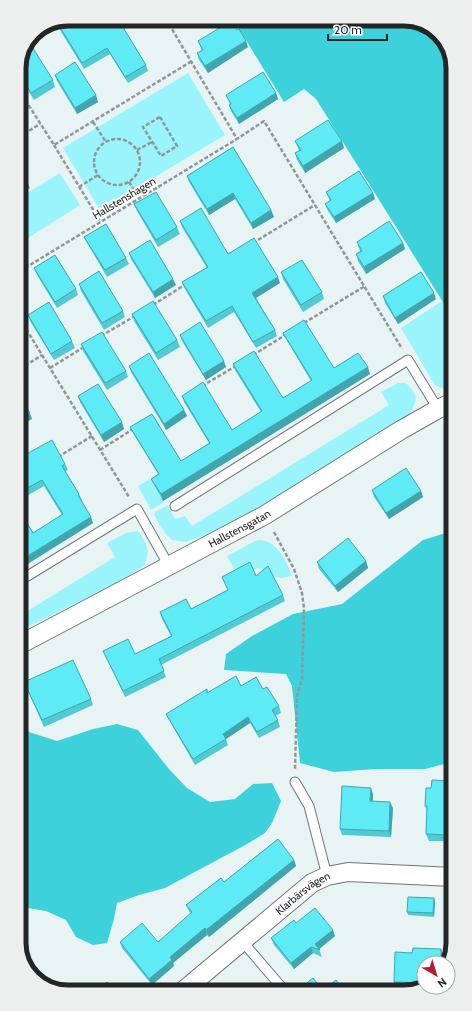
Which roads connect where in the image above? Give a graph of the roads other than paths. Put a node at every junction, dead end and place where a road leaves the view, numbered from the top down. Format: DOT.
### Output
graph roads {
  1 [pos="445,406"];
  2 [pos="175,506"];
  3 [pos="169,566"];
  4 [pos="26,577"];
  5 [pos="26,641"];
  6 [pos="295,782"];
  7 [pos="327,876"];
  8 [pos="446,877"];
  9 [pos="242,941"];
  10 [pos="190,985"];
  11 [pos="280,985"];
  1 -- 2 [label="lane"];
  1 -- 3 [label="street, Hallstensgatan"];
  3 -- 4 [label="lane"];
  3 -- 5 [label="street, Hallstensgatan"];
  6 -- 7 [label="lane"];
  7 -- 8 [label="street, Klarbärsvägen"];
  7 -- 9 [label="street, Klarbärsvägen"];
  9 -- 10 [label="street, Klarbärsvägen"];
  9 -- 11 [label="lane"];
}
